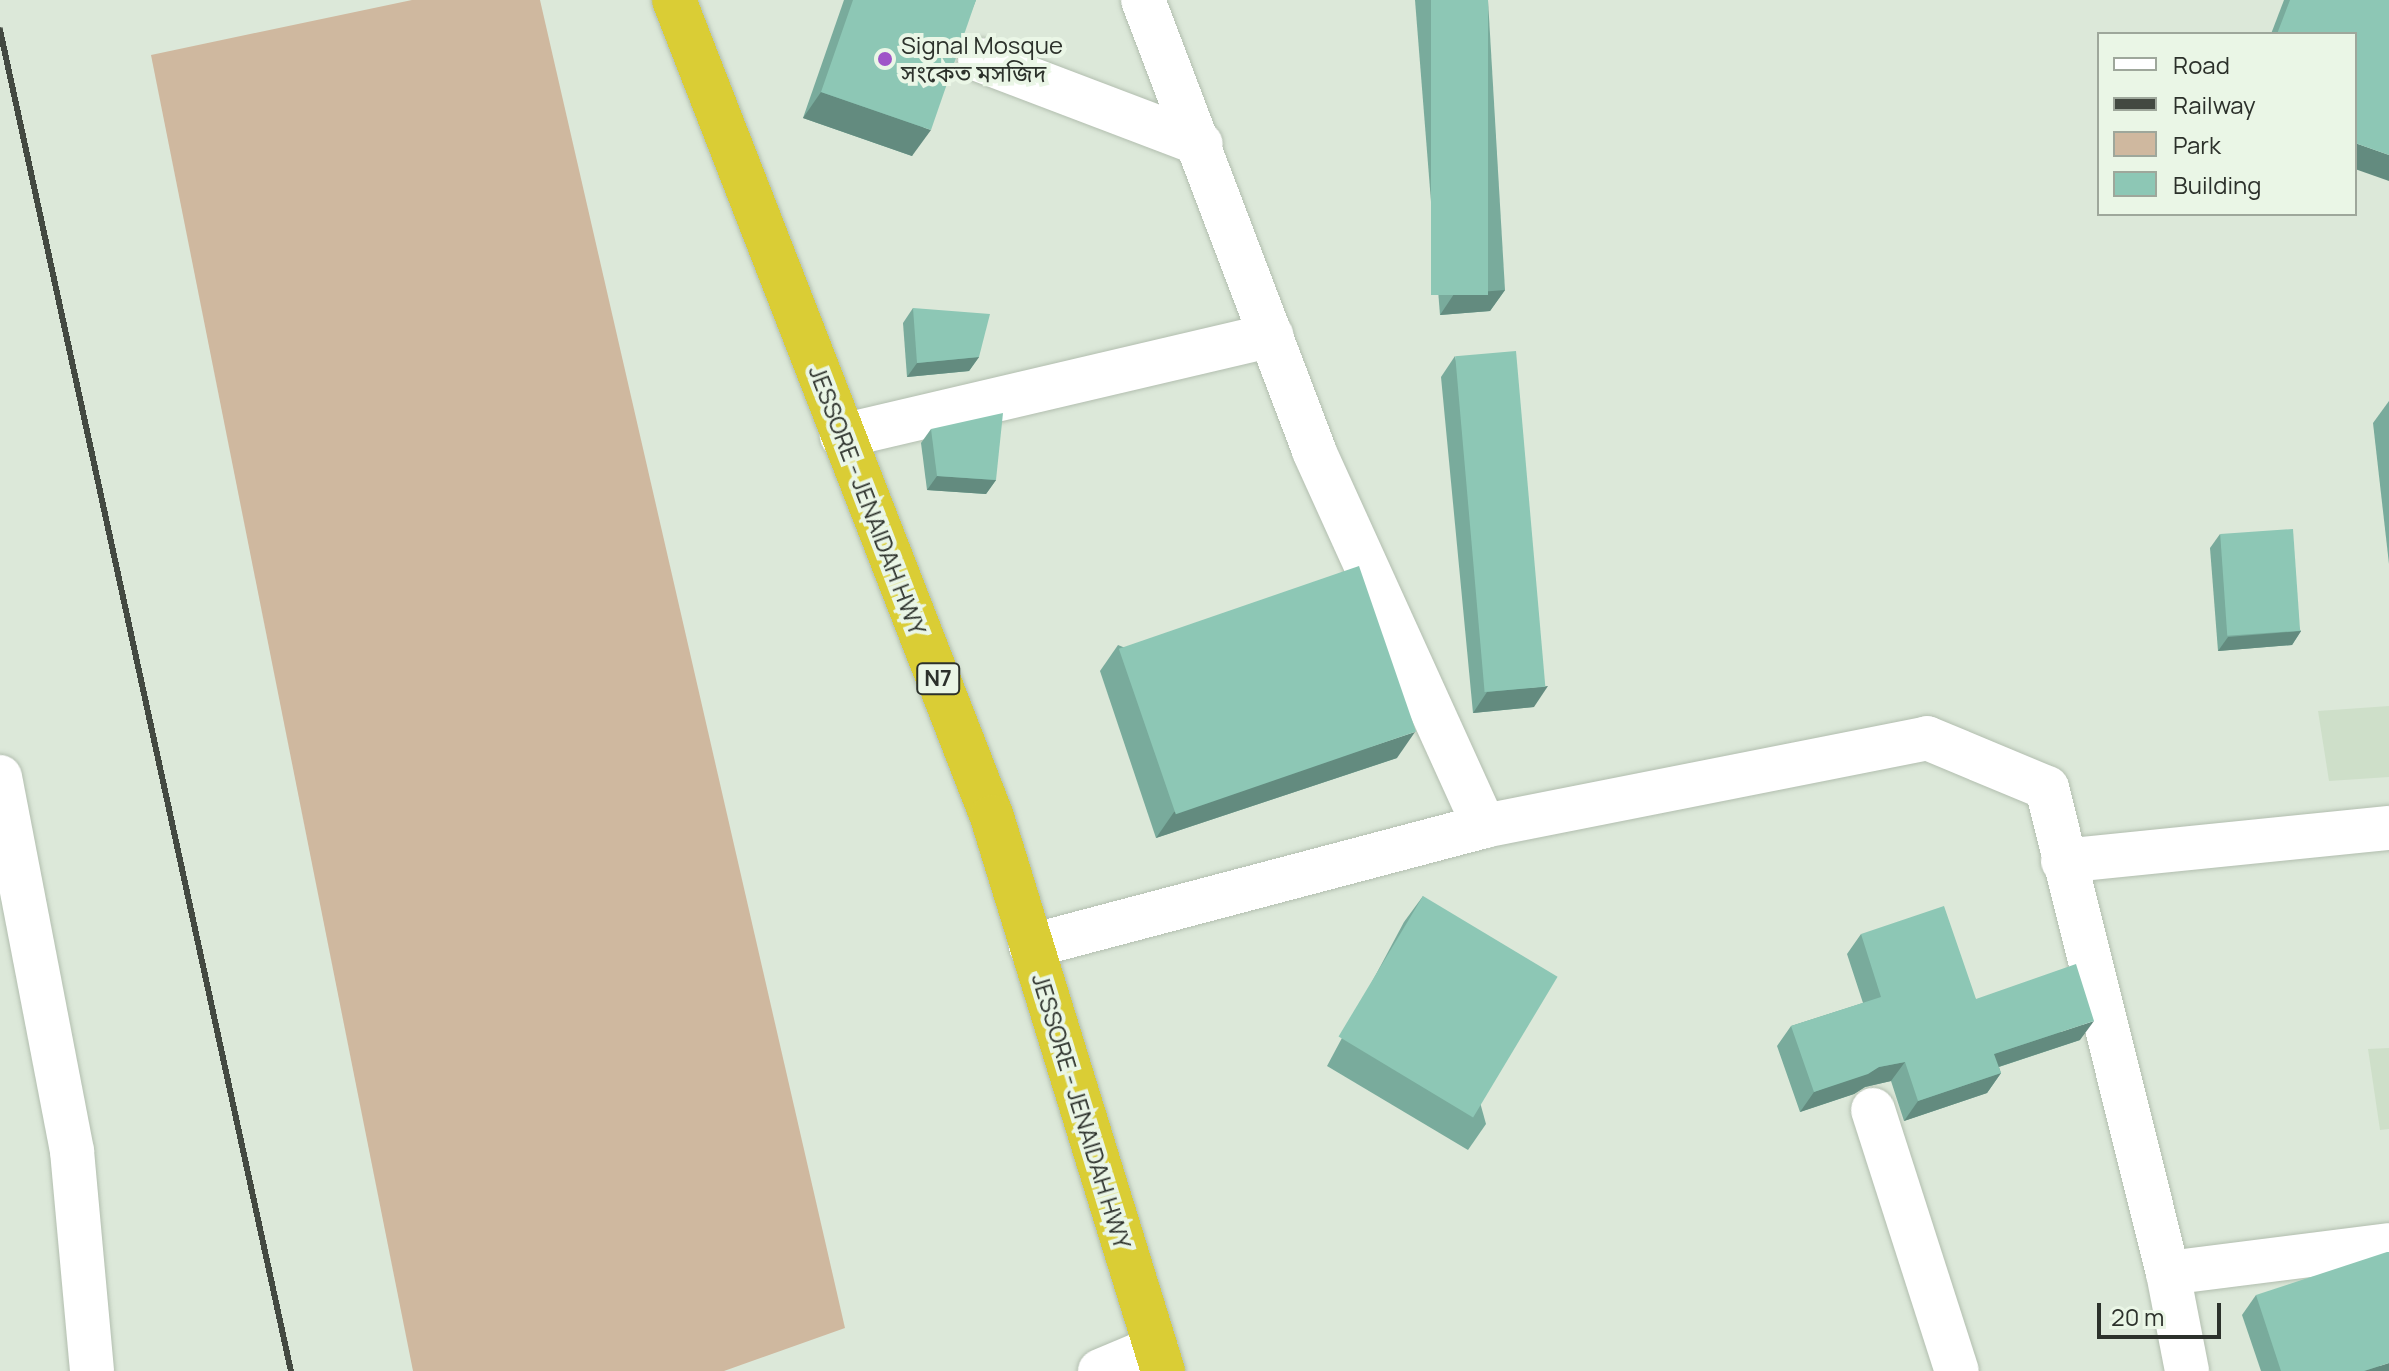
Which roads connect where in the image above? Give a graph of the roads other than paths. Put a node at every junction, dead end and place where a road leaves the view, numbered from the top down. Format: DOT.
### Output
graph roads {
  1 [pos="674,0"];
  2 [pos="1143,0"];
  3 [pos="980,60"];
  4 [pos="1201,144"];
  5 [pos="1271,335"];
  6 [pos="842,436"];
  7 [pos="0,777"];
  8 [pos="1484,826"];
  9 [pos="2389,828"];
  10 [pos="2063,861"];
  11 [pos="1031,946"];
  12 [pos="1873,1110"];
  13 [pos="2389,1245"];
  14 [pos="2168,1273"];
  15 [pos="1159,1359"];
  16 [pos="92,1371"];
  17 [pos="1100,1371"];
  18 [pos="1957,1371"];
  19 [pos="2187,1371"];
  1 -- 6 [label="highway, JESSORE - JENAIDAH HWY / N7"];
  2 -- 4 [label="street"];
  3 -- 4 [label="street"];
  4 -- 5 [label="street"];
  5 -- 6 [label="street"];
  5 -- 8 [label="street"];
  6 -- 11 [label="highway, JESSORE - JENAIDAH HWY / N7"];
  7 -- 16 [label="street"];
  8 -- 10 [label="street"];
  8 -- 11 [label="street"];
  9 -- 10 [label="street"];
  10 -- 14 [label="street"];
  11 -- 15 [label="highway, JESSORE - JENAIDAH HWY / N7"];
  12 -- 18 [label="street"];
  13 -- 14 [label="street"];
  14 -- 19 [label="street"];
  15 -- 17 [label="street"];
}
